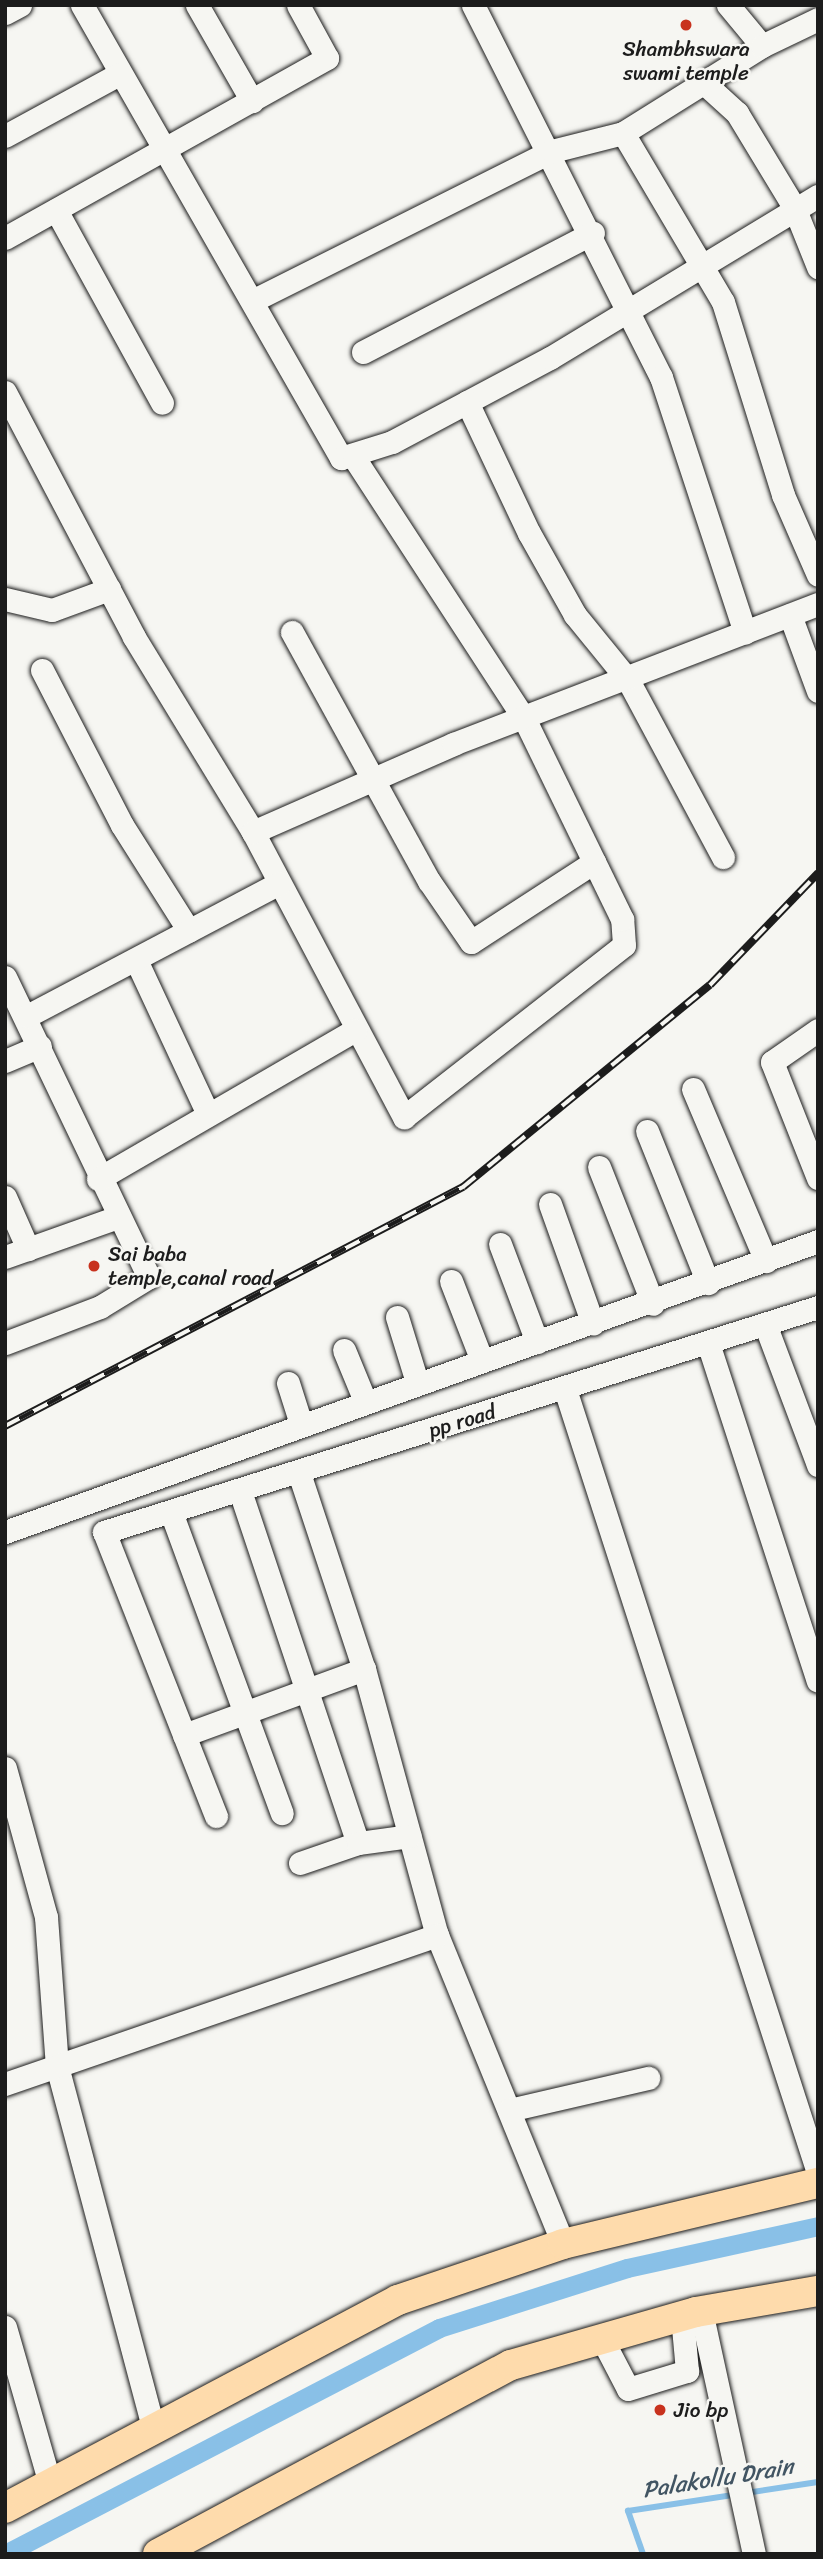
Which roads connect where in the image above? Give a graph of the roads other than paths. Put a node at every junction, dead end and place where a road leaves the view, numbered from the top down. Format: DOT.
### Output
graph roads {
  1 [pos="20,5"];
  2 [pos="82,5"];
  3 [pos="197,5"];
  4 [pos="298,5"];
  5 [pos="473,5"];
  6 [pos="728,5"];
  7 [pos="5,13"];
  8 [pos="818,19"];
  9 [pos="762,46"];
  10 [pos="119,74"];
  11 [pos="704,83"];
  12 [pos="252,100"];
  13 [pos="623,133"];
  14 [pos="5,136"];
  15 [pos="164,150"];
  16 [pos="552,151"];
  17 [pos="818,196"];
  18 [pos="794,206"];
  19 [pos="55,210"];
  20 [pos="593,233"];
  21 [pos="5,238"];
  22 [pos="702,263"];
  23 [pos="818,267"];
  24 [pos="254,300"];
  25 [pos="632,311"];
  26 [pos="363,352"];
  27 [pos="5,392"];
  28 [pos="467,402"];
  29 [pos="162,403"];
  30 [pos="354,458"];
  31 [pos="818,575"];
  32 [pos="109,589"];
  33 [pos="5,599"];
  34 [pos="818,604"];
  35 [pos="790,615"];
  36 [pos="292,632"];
  37 [pos="745,633"];
  38 [pos="42,670"];
  39 [pos="628,680"];
  40 [pos="818,691"];
  41 [pos="525,720"];
  42 [pos="375,777"];
  43 [pos="253,832"];
  44 [pos="723,857"];
  45 [pos="594,862"];
  46 [pos="279,883"];
  47 [pos="189,931"];
  48 [pos="137,962"];
  49 [pos="5,977"];
  50 [pos="27,1016"];
  51 [pos="355,1030"];
  52 [pos="818,1030"];
  53 [pos="40,1046"];
  54 [pos="5,1061"];
  55 [pos="693,1088"];
  56 [pos="208,1114"];
  57 [pos="647,1131"];
  58 [pos="599,1167"];
  59 [pos="818,1178"];
  60 [pos="98,1179"];
  61 [pos="5,1197"];
  62 [pos="550,1204"];
  63 [pos="118,1217"];
  64 [pos="818,1241"];
  65 [pos="500,1244"];
  66 [pos="28,1249"];
  67 [pos="5,1257"];
  68 [pos="766,1261"];
  69 [pos="451,1281"];
  70 [pos="708,1283"];
  71 [pos="653,1304"];
  72 [pos="818,1307"];
  73 [pos="397,1317"];
  74 [pos="593,1324"];
  75 [pos="765,1324"];
  76 [pos="537,1342"];
  77 [pos="5,1343"];
  78 [pos="708,1343"];
  79 [pos="344,1350"];
  80 [pos="482,1361"];
  81 [pos="417,1382"];
  82 [pos="288,1383"];
  83 [pos="565,1389"];
  84 [pos="365,1401"];
  85 [pos="301,1424"];
  86 [pos="818,1465"];
  87 [pos="299,1473"];
  88 [pos="240,1491"];
  89 [pos="171,1512"];
  90 [pos="5,1532"];
  91 [pos="364,1669"];
  92 [pos="817,1678"];
  93 [pos="308,1694"];
  94 [pos="247,1717"];
  95 [pos="184,1735"];
  96 [pos="5,1768"];
  97 [pos="282,1813"];
  98 [pos="216,1816"];
  99 [pos="410,1836"];
  100 [pos="358,1843"];
  101 [pos="300,1863"];
  102 [pos="437,1935"];
  103 [pos="57,2066"];
  104 [pos="648,2078"];
  105 [pos="5,2084"];
  106 [pos="509,2110"];
  107 [pos="818,2172"];
  108 [pos="818,2183"];
  109 [pos="564,2244"];
  110 [pos="818,2291"];
  111 [pos="691,2314"];
  112 [pos="5,2327"];
  113 [pos="602,2339"];
  114 [pos="154,2430"];
  115 [pos="50,2484"];
  116 [pos="5,2508"];
  117 [pos="158,2554"];
  118 [pos="754,2554"];
  1 -- 7 [label="street"];
  2 -- 10 [label="street"];
  3 -- 12 [label="street"];
  4 -- 12 [label="street"];
  5 -- 16 [label="street"];
  6 -- 9 [label="street"];
  8 -- 9 [label="street"];
  9 -- 11 [label="street"];
  10 -- 14 [label="street"];
  10 -- 15 [label="street"];
  11 -- 13 [label="street"];
  11 -- 18 [label="street"];
  12 -- 15 [label="street"];
  13 -- 16 [label="street"];
  13 -- 22 [label="street"];
  15 -- 19 [label="street"];
  15 -- 24 [label="street"];
  16 -- 20 [label="street"];
  16 -- 24 [label="street"];
  17 -- 18 [label="street"];
  18 -- 22 [label="street"];
  18 -- 23 [label="street"];
  19 -- 21 [label="street"];
  19 -- 29 [label="street"];
  20 -- 25 [label="street"];
  20 -- 26 [label="street"];
  22 -- 25 [label="street"];
  22 -- 31 [label="street"];
  24 -- 30 [label="street"];
  25 -- 28 [label="street"];
  25 -- 37 [label="street"];
  27 -- 32 [label="street"];
  28 -- 30 [label="street"];
  28 -- 39 [label="street"];
  30 -- 41 [label="street"];
  32 -- 33 [label="street"];
  32 -- 43 [label="street"];
  34 -- 35 [label="street"];
  35 -- 37 [label="street"];
  35 -- 40 [label="street"];
  36 -- 42 [label="street"];
  37 -- 39 [label="street"];
  38 -- 47 [label="street"];
  39 -- 41 [label="street"];
  39 -- 44 [label="street"];
  41 -- 42 [label="street"];
  41 -- 45 [label="street"];
  42 -- 43 [label="street"];
  42 -- 45 [label="street"];
  43 -- 46 [label="street"];
  45 -- 51 [label="street"];
  46 -- 47 [label="street"];
  46 -- 51 [label="street"];
  47 -- 48 [label="street"];
  48 -- 50 [label="street"];
  48 -- 56 [label="street"];
  49 -- 50 [label="street"];
  50 -- 53 [label="street"];
  51 -- 56 [label="street"];
  52 -- 59 [label="street"];
  53 -- 54 [label="street"];
  53 -- 60 [label="street"];
  55 -- 68 [label="street"];
  56 -- 60 [label="street"];
  57 -- 70 [label="street"];
  58 -- 71 [label="street"];
  60 -- 63 [label="street"];
  61 -- 66 [label="street"];
  62 -- 74 [label="street"];
  63 -- 66 [label="street"];
  63 -- 77 [label="street"];
  64 -- 68 [label="street"];
  65 -- 76 [label="street"];
  66 -- 67 [label="street"];
  68 -- 70 [label="street"];
  69 -- 80 [label="street"];
  70 -- 71 [label="street"];
  71 -- 74 [label="street"];
  72 -- 75 [label="street, pp road"];
  73 -- 81 [label="street"];
  74 -- 76 [label="street"];
  75 -- 78 [label="street, pp road"];
  75 -- 86 [label="street"];
  76 -- 80 [label="street"];
  78 -- 83 [label="street, pp road"];
  78 -- 92 [label="street"];
  79 -- 84 [label="street"];
  80 -- 81 [label="street"];
  81 -- 84 [label="street"];
  82 -- 85 [label="street"];
  83 -- 87 [label="street, pp road"];
  83 -- 107 [label="street"];
  84 -- 85 [label="street"];
  85 -- 90 [label="street"];
  87 -- 88 [label="street, pp road"];
  87 -- 91 [label="street"];
  88 -- 89 [label="street, pp road"];
  88 -- 93 [label="street"];
  89 -- 94 [label="street"];
  89 -- 95 [label="street, pp road"];
  91 -- 93 [label="street"];
  91 -- 99 [label="street"];
  93 -- 94 [label="street"];
  93 -- 100 [label="street"];
  94 -- 95 [label="street"];
  94 -- 97 [label="street"];
  95 -- 98 [label="street"];
  96 -- 103 [label="street"];
  99 -- 100 [label="street"];
  99 -- 102 [label="street"];
  100 -- 101 [label="street"];
  102 -- 103 [label="street"];
  102 -- 106 [label="street"];
  103 -- 105 [label="street"];
  103 -- 114 [label="street"];
  104 -- 106 [label="street"];
  106 -- 109 [label="street"];
  108 -- 109 [label="main road"];
  109 -- 114 [label="main road"];
  110 -- 111 [label="main road"];
  111 -- 113 [label="main road"];
  111 -- 113 [label="street"];
  111 -- 118 [label="street"];
  112 -- 115 [label="street"];
  113 -- 117 [label="main road"];
  114 -- 115 [label="main road"];
  115 -- 116 [label="main road"];
}
